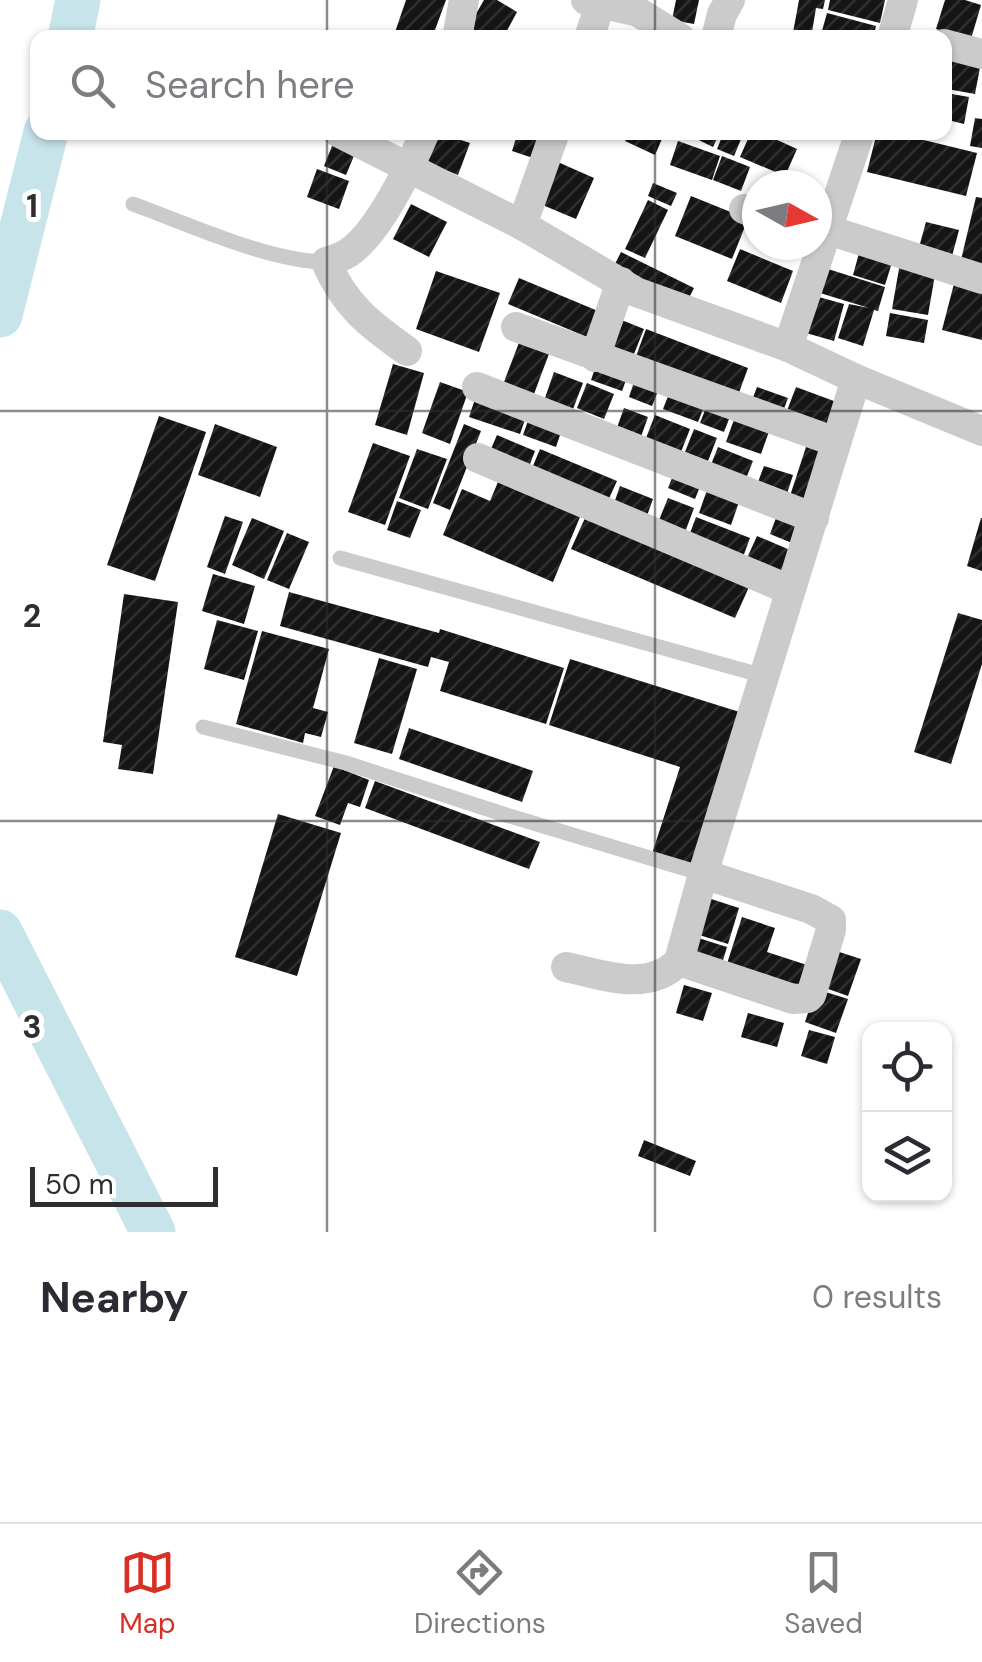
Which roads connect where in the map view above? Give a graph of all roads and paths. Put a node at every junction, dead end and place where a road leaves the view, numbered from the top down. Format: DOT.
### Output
graph roads {
  1 [pos="464,0"];
  2 [pos="730,0"];
  3 [pos="902,0"];
  4 [pos="594,1"];
  5 [pos="639,6"];
  6 [pos="458,30"];
  7 [pos="590,30"];
  8 [pos="670,30"];
  9 [pos="718,30"];
  10 [pos="902,30"];
  11 [pos="952,46"];
  12 [pos="982,54"];
  13 [pos="354,140"];
  14 [pos="422,140"];
  15 [pos="552,140"];
  16 [pos="857,140"];
  17 [pos="410,168"];
  18 [pos="134,204"];
  19 [pos="832,211"];
  20 [pos="522,224"];
  21 [pos="832,238"];
  22 [pos="815,260"];
  23 [pos="326,262"];
  24 [pos="982,279"];
  25 [pos="621,282"];
  26 [pos="516,327"];
  27 [pos="788,347"];
  28 [pos="407,351"];
  29 [pos="595,357"];
  30 [pos="856,379"];
  31 [pos="477,388"];
  32 [pos="982,431"];
  33 [pos="836,442"];
  34 [pos="478,458"];
  35 [pos="814,518"];
  36 [pos="340,558"];
  37 [pos="790,590"];
  38 [pos="764,676"];
  39 [pos="203,727"];
  40 [pos="703,874"];
  41 [pos="679,961"];
  42 [pos="566,967"];
  1 -- 6 [label="street"];
  2 -- 9 [label="street"];
  3 -- 10 [label="street"];
  4 -- 5 [label="street"];
  4 -- 7 [label="street"];
  5 -- 8 [label="street"];
  11 -- 12 [label="street"];
  13 -- 17 [label="street"];
  14 -- 17 [label="street"];
  15 -- 20 [label="street"];
  16 -- 19 [label="street"];
  17 -- 20 [label="street"];
  17 -- 23 [label="street"];
  18 -- 23 [label="lane"];
  20 -- 25 [label="street"];
  21 -- 24 [label="street"];
  22 -- 27 [label="street"];
  23 -- 28 [label="street"];
  25 -- 27 [label="street"];
  25 -- 29 [label="street"];
  26 -- 29 [label="street"];
  27 -- 30 [label="street"];
  29 -- 33 [label="street"];
  30 -- 32 [label="street"];
  30 -- 33 [label="street"];
  31 -- 35 [label="street"];
  33 -- 35 [label="street"];
  34 -- 37 [label="street"];
  35 -- 37 [label="street"];
  36 -- 38 [label="lane"];
  37 -- 38 [label="street"];
  38 -- 40 [label="street"];
  39 -- 40 [label="lane"];
  40 -- 41 [label="street"];
  40 -- 41 [label="street"];
  41 -- 42 [label="street"];
}
